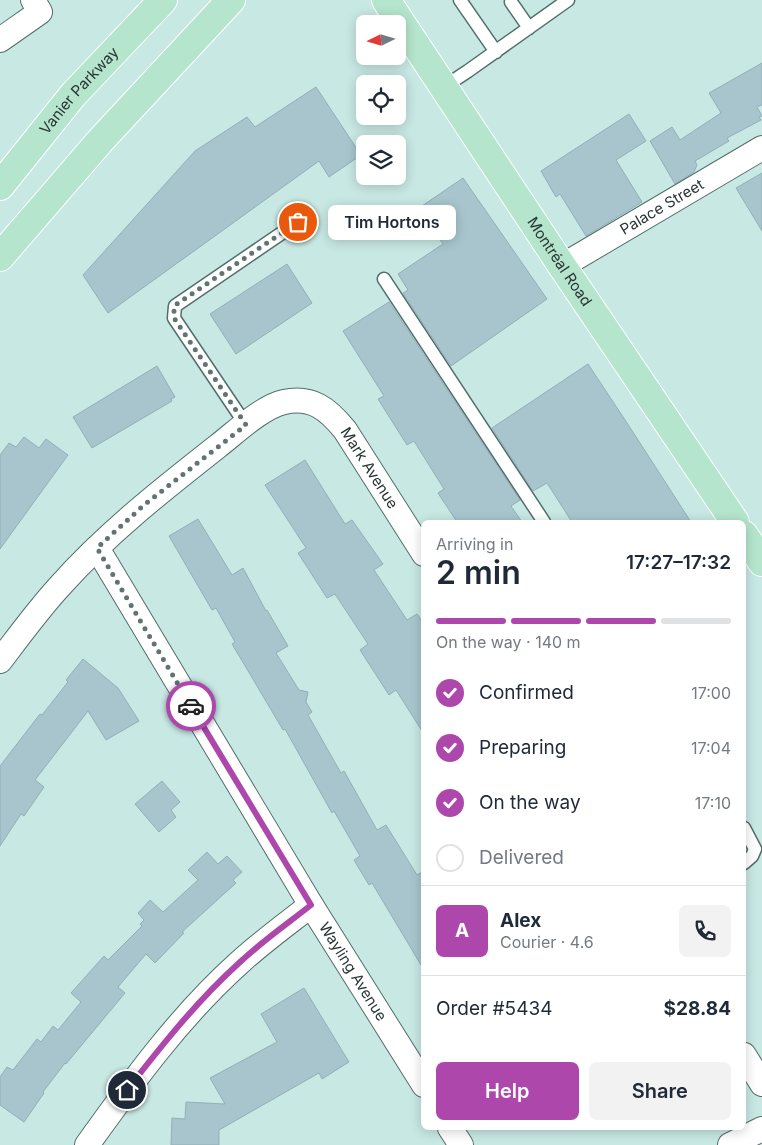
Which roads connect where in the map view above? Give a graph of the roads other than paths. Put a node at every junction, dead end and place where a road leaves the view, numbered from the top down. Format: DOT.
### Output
graph roads {
  1 [pos="163,0"];
  2 [pos="231,0"];
  3 [pos="460,0"];
  4 [pos="392,2"];
  5 [pos="511,2"];
  6 [pos="562,2"];
  7 [pos="37,6"];
  8 [pos="529,28"];
  9 [pos="0,40"];
  10 [pos="496,52"];
  11 [pos="444,87"];
  12 [pos="762,148"];
  13 [pos="0,186"];
  14 [pos="298,222"];
  15 [pos="0,257"];
  16 [pos="562,266"];
  17 [pos="384,279"];
  18 [pos="246,425"];
  19 [pos="543,520"];
  20 [pos="734,520"];
  21 [pos="746,538"];
  22 [pos="97,548"];
  23 [pos="421,549"];
  24 [pos="762,562"];
  25 [pos="0,661"];
  26 [pos="746,832"];
  27 [pos="746,861"];
  28 [pos="311,905"];
  29 [pos="746,1058"];
  30 [pos="421,1080"];
  31 [pos="762,1084"];
  32 [pos="762,1129"];
  33 [pos="451,1130"];
  34 [pos="87,1145"];
  35 [pos="461,1145"];
  36 [pos="730,1145"];
  1 -- 13 [label="main road, Vanier Parkway"];
  2 -- 15 [label="main road"];
  3 -- 10 [label="lane"];
  4 -- 11 [label="main road, Montréal Road"];
  5 -- 8 [label="lane"];
  6 -- 8 [label="lane"];
  7 -- 9 [label="street"];
  8 -- 10 [label="lane"];
  10 -- 11 [label="lane"];
  11 -- 16 [label="main road, Montréal Road"];
  12 -- 16 [label="street, Palace Street"];
  14 -- 18 [label="lane"];
  16 -- 20 [label="main road, Montréal Road"];
  17 -- 19 [label="lane"];
  18 -- 22 [label="street"];
  18 -- 23 [label="street, Mark Avenue"];
  21 -- 24 [label="main road"];
  22 -- 25 [label="street"];
  22 -- 28 [label="street, Wayling Avenue"];
  26 -- 27 [label="lane"];
  28 -- 30 [label="street, Wayling Avenue"];
  28 -- 34 [label="street"];
  29 -- 31 [label="street"];
  32 -- 36 [label="street"];
  33 -- 35 [label="street"];
}
